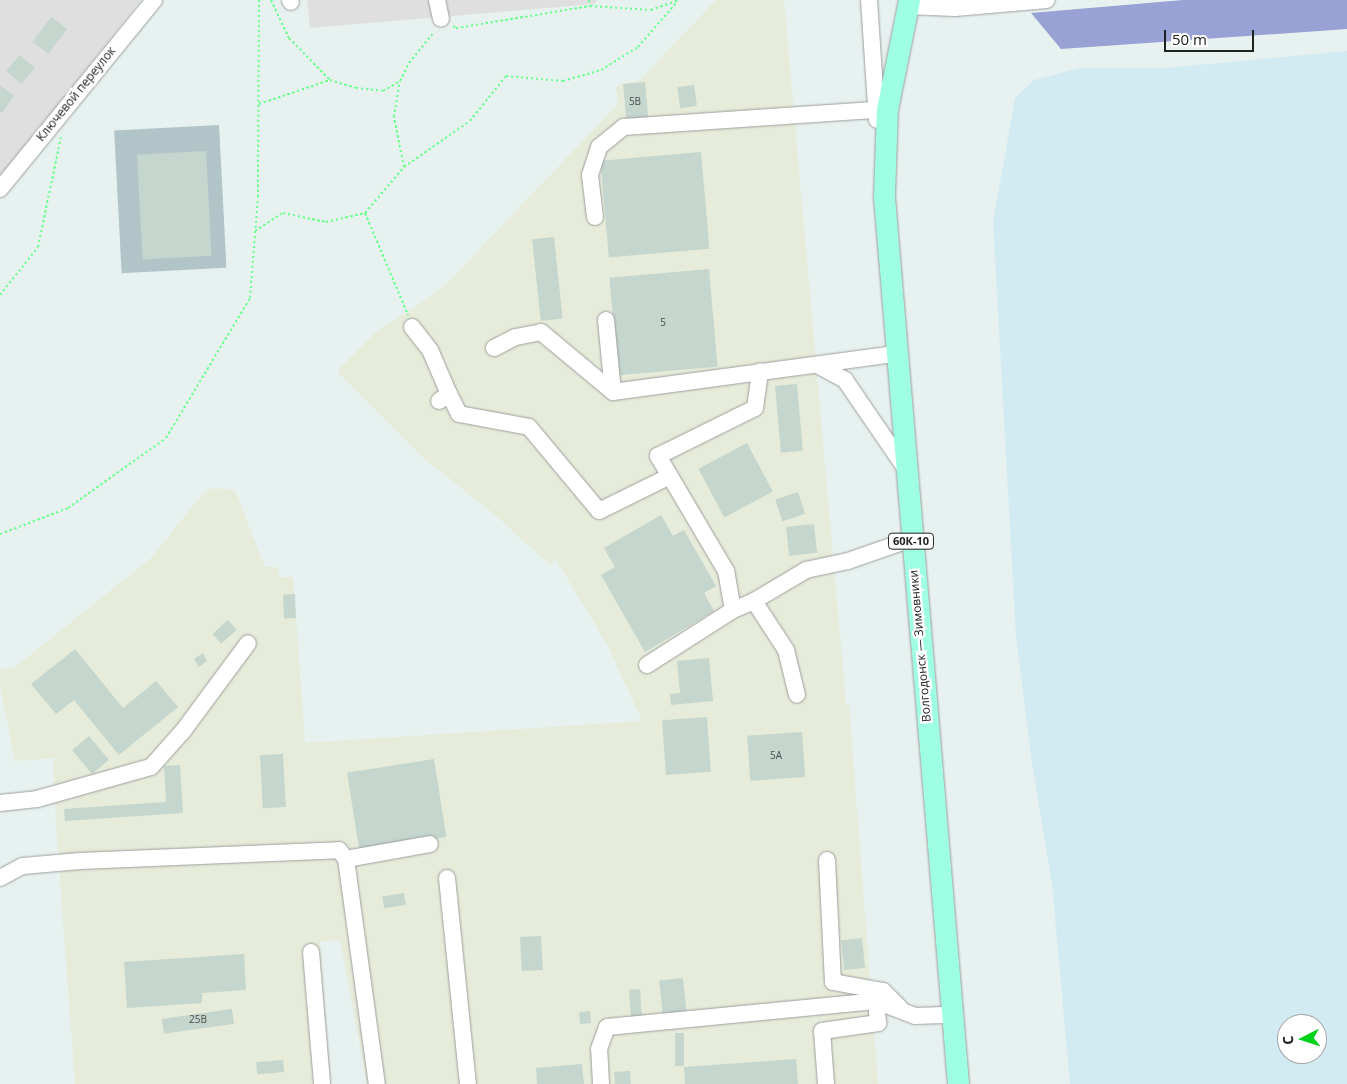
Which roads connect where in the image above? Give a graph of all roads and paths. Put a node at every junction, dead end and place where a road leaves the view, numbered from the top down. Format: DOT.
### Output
graph roads {
  1 [pos="154,0"];
  2 [pos="259,0"];
  3 [pos="271,0"];
  4 [pos="437,0"];
  5 [pos="589,0"];
  6 [pos="678,0"];
  7 [pos="869,0"];
  8 [pos="1047,0"];
  9 [pos="908,3"];
  10 [pos="590,6"];
  11 [pos="441,19"];
  12 [pos="330,80"];
  13 [pos="400,81"];
  14 [pos="258,104"];
  15 [pos="882,110"];
  16 [pos="63,128"];
  17 [pos="404,167"];
  18 [pos="0,190"];
  19 [pos="365,213"];
  20 [pos="595,217"];
  21 [pos="255,232"];
  22 [pos="0,295"];
  23 [pos="606,320"];
  24 [pos="412,326"];
  25 [pos="494,348"];
  26 [pos="895,354"];
  27 [pos="819,366"];
  28 [pos="760,371"];
  29 [pos="613,392"];
  30 [pos="906,468"];
  31 [pos="670,476"];
  32 [pos="0,534"];
  33 [pos="911,539"];
  34 [pos="754,601"];
  35 [pos="733,610"];
  36 [pos="248,642"];
  37 [pos="647,666"];
  38 [pos="797,695"];
  39 [pos="0,803"];
  40 [pos="430,844"];
  41 [pos="346,859"];
  42 [pos="827,860"];
  43 [pos="0,878"];
  44 [pos="447,878"];
  45 [pos="311,952"];
  46 [pos="876,1001"];
  47 [pos="903,1012"];
  48 [pos="952,1015"];
  49 [pos="322,1084"];
  50 [pos="377,1084"];
  51 [pos="468,1084"];
  52 [pos="601,1084"];
  53 [pos="826,1084"];
  54 [pos="958,1084"];
  1 -- 18 [label="street, Ключевой переулок"];
  2 -- 14 [label="path"];
  3 -- 12 [label="path"];
  4 -- 11 [label="street"];
  5 -- 10 [label="path"];
  6 -- 10 [label="path"];
  6 -- 17 [label="path"];
  7 -- 15 [label="street"];
  8 -- 9 [label="street"];
  9 -- 15 [label="main road, Волгодонск — Зимовники / 60К-10"];
  10 -- 11 [label="path"];
  11 -- 13 [label="path"];
  12 -- 13 [label="path"];
  12 -- 14 [label="path"];
  13 -- 17 [label="path"];
  14 -- 21 [label="path"];
  15 -- 20 [label="street"];
  15 -- 26 [label="main road, Волгодонск — Зимовники / 60К-10"];
  16 -- 22 [label="path"];
  17 -- 19 [label="path"];
  19 -- 21 [label="path"];
  19 -- 24 [label="path"];
  21 -- 32 [label="path"];
  23 -- 29 [label="street"];
  24 -- 31 [label="street"];
  25 -- 29 [label="street"];
  26 -- 27 [label="street"];
  26 -- 30 [label="main road, Волгодонск — Зимовники / 60К-10"];
  27 -- 28 [label="street"];
  27 -- 30 [label="street"];
  28 -- 29 [label="street"];
  28 -- 31 [label="street"];
  30 -- 33 [label="main road, Волгодонск — Зимовники / 60К-10"];
  31 -- 35 [label="street"];
  33 -- 34 [label="street"];
  33 -- 48 [label="main road, Волгодонск — Зимовники / 60К-10"];
  34 -- 35 [label="street"];
  34 -- 38 [label="street"];
  35 -- 37 [label="street"];
  36 -- 39 [label="street"];
  40 -- 41 [label="street"];
  41 -- 43 [label="street"];
  41 -- 50 [label="street"];
  42 -- 47 [label="street"];
  44 -- 51 [label="street"];
  45 -- 49 [label="street"];
  46 -- 47 [label="street"];
  46 -- 52 [label="street"];
  46 -- 53 [label="street"];
  47 -- 48 [label="street"];
  48 -- 54 [label="main road, Волгодонск — Зимовники / 60К-10"];
}
